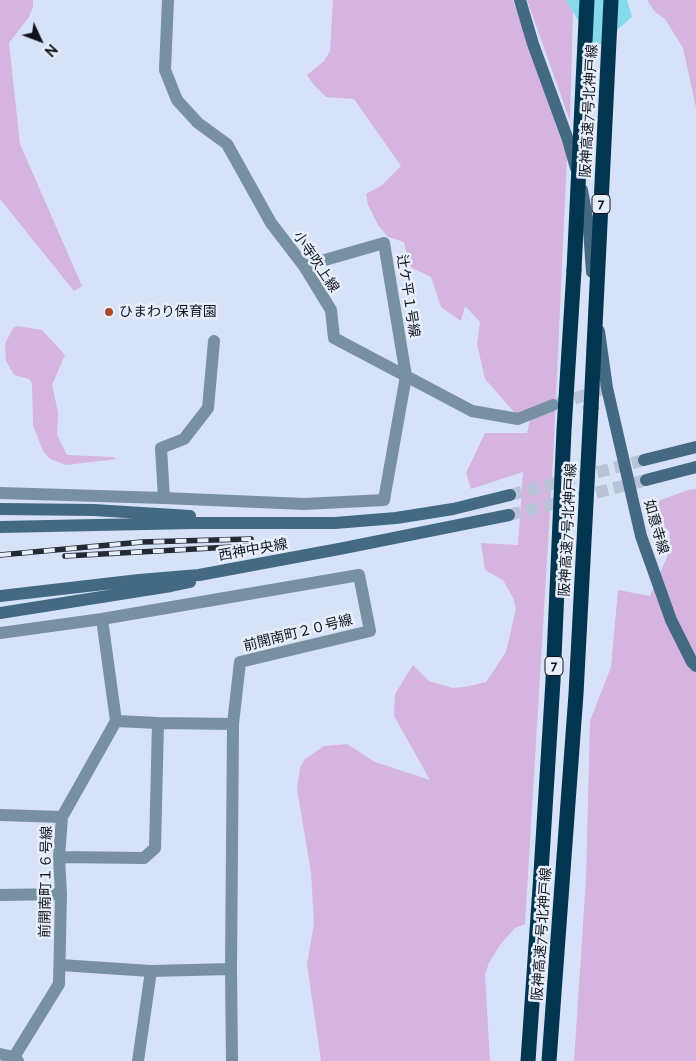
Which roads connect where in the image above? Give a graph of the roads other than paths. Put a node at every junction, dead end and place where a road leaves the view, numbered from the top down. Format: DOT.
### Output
graph roads {
  1 [pos="168,0"];
  2 [pos="520,0"];
  3 [pos="587,0"];
  4 [pos="611,0"];
  5 [pos="304,266"];
  6 [pos="214,341"];
  7 [pos="406,376"];
  8 [pos="553,405"];
  9 [pos="696,447"];
  10 [pos="644,460"];
  11 [pos="696,467"];
  12 [pos="646,480"];
  13 [pos="0,493"];
  14 [pos="510,495"];
  15 [pos="164,498"];
  16 [pos="0,509"];
  17 [pos="509,515"];
  18 [pos="295,523"];
  19 [pos="0,527"];
  20 [pos="339,549"];
  21 [pos="0,596"];
  22 [pos="0,613"];
  23 [pos="102,619"];
  24 [pos="0,634"];
  25 [pos="696,666"];
  26 [pos="116,721"];
  27 [pos="158,723"];
  28 [pos="233,724"];
  29 [pos="0,815"];
  30 [pos="62,817"];
  31 [pos="59,857"];
  32 [pos="61,894"];
  33 [pos="0,895"];
  34 [pos="60,965"];
  35 [pos="231,968"];
  36 [pos="151,972"];
  37 [pos="0,1054"];
  38 [pos="16,1059"];
  39 [pos="138,1061"];
  40 [pos="232,1061"];
  41 [pos="528,1061"];
  42 [pos="549,1061"];
  1 -- 5 [label="street, 小寺吹上線"];
  2 -- 25 [label="street, 如意寺線"];
  3 -- 41 [label="highway, 阪神高速7号北神戸線 / 7, bridge"];
  4 -- 42 [label="highway, 阪神高速7号北神戸線 / 7, bridge"];
  5 -- 7 [label="street, 小寺吹上線"];
  5 -- 7 [label="street, 辻ケ平１号線"];
  6 -- 15 [label="street"];
  7 -- 8 [label="street, 小寺吹上線"];
  7 -- 15 [label="street"];
  9 -- 10 [label="street"];
  11 -- 12 [label="street"];
  13 -- 15 [label="street"];
  14 -- 18 [label="street, 西神中央線"];
  16 -- 18 [label="street"];
  17 -- 20 [label="street, 西神中央線"];
  18 -- 19 [label="street, 西神中央線"];
  20 -- 21 [label="street, 西神中央線"];
  20 -- 22 [label="street"];
  23 -- 24 [label="street, 前開南町２０号線"];
  23 -- 26 [label="street"];
  23 -- 28 [label="street, 前開南町２０号線"];
  26 -- 27 [label="street"];
  26 -- 30 [label="street, 前開南町１６号線"];
  27 -- 28 [label="street"];
  27 -- 31 [label="street"];
  28 -- 35 [label="street, 前開南町２０号線"];
  29 -- 30 [label="street"];
  30 -- 31 [label="street, 前開南町１６号線"];
  31 -- 32 [label="street, 前開南町１６号線"];
  32 -- 33 [label="street"];
  32 -- 34 [label="street, 前開南町１６号線"];
  34 -- 36 [label="street"];
  34 -- 38 [label="street, 前開南町１６号線"];
  35 -- 36 [label="street"];
  35 -- 40 [label="street, 前開南町２０号線"];
  36 -- 39 [label="street"];
  37 -- 38 [label="street"];
}
